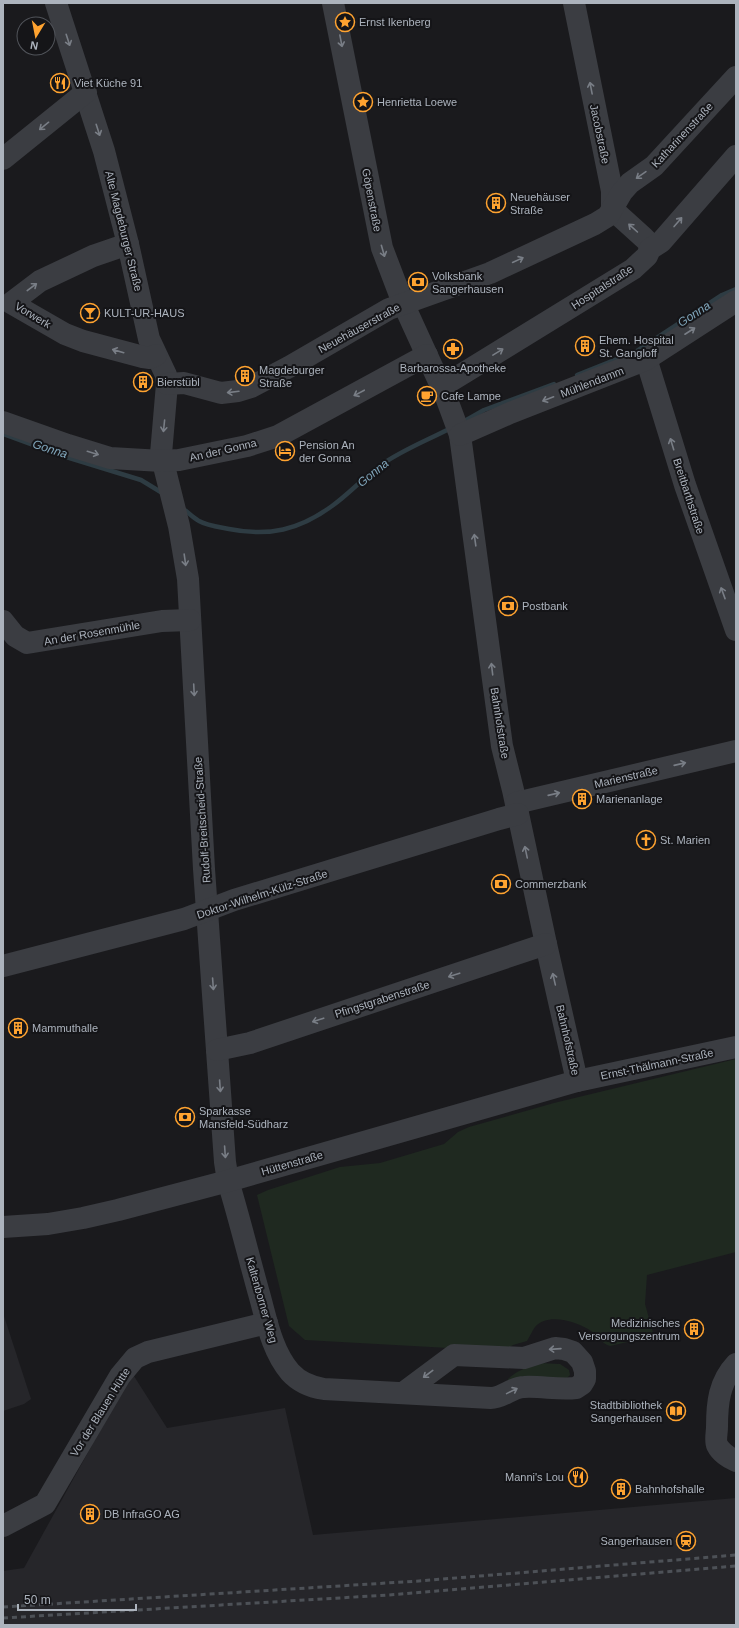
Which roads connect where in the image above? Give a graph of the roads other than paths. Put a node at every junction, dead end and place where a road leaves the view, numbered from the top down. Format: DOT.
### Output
graph roads {
  1 [pos="56,3"];
  2 [pos="333,3"];
  3 [pos="574,3"];
  4 [pos="736,77"];
  5 [pos="86,92"];
  6 [pos="736,156"];
  7 [pos="3,159"];
  8 [pos="612,209"];
  9 [pos="128,244"];
  10 [pos="650,249"];
  11 [pos="7,300"];
  12 [pos="736,301"];
  13 [pos="403,303"];
  14 [pos="156,355"];
  15 [pos="427,355"];
  16 [pos="645,360"];
  17 [pos="167,384"];
  18 [pos="444,394"];
  19 [pos="3,422"];
  20 [pos="459,433"];
  21 [pos="162,461"];
  22 [pos="190,620"];
  23 [pos="3,621"];
  24 [pos="736,630"];
  25 [pos="736,750"];
  26 [pos="517,808"];
  27 [pos="208,911"];
  28 [pos="546,944"];
  29 [pos="3,966"];
  30 [pos="736,1047"];
  31 [pos="217,1050"];
  32 [pos="577,1081"];
  33 [pos="228,1181"];
  34 [pos="3,1227"];
  35 [pos="267,1323"];
  36 [pos="736,1364"];
  37 [pos="403,1393"];
  38 [pos="736,1461"];
  39 [pos="3,1526"];
  1 -- 5 [label="street, Alte Magdeburger Straße, one-way"];
  2 -- 13 [label="street, Göpenstraße, one-way"];
  8 -- 3 [label="street, Jacobstraße, one-way"];
  4 -- 8 [label="street, Katharinenstraße, one-way"];
  5 -- 7 [label="street, one-way"];
  5 -- 9 [label="street, Alte Magdeburger Straße, one-way"];
  10 -- 6 [label="street, Hospitalstraße, one-way"];
  10 -- 8 [label="street, one-way"];
  13 -- 8 [label="street, Neuehäuserstraße, one-way"];
  11 -- 9 [label="street, Vorwerk, one-way"];
  9 -- 14 [label="street, Alte Magdeburger Straße"];
  18 -- 10 [label="street, Hospitalstraße, one-way"];
  14 -- 11 [label="street, Vorwerk, one-way"];
  16 -- 12 [label="street, Mühlendamm, one-way"];
  13 -- 15 [label="street, Göpenstraße"];
  13 -- 17 [label="street, Neuehäuserstraße, one-way"];
  14 -- 17 [label="street, Alte Magdeburger Straße"];
  15 -- 18 [label="street, Göpenstraße"];
  15 -- 21 [label="street, An der Gonna, one-way"];
  16 -- 20 [label="street, Mühlendamm, one-way"];
  24 -- 16 [label="street, Breitbarthstraße, one-way"];
  17 -- 21 [label="street, Alte Magdeburger Straße, one-way"];
  18 -- 20 [label="street, Bahnhofstraße"];
  19 -- 21 [label="street, An der Gonna, one-way"];
  26 -- 20 [label="street, Bahnhofstraße, one-way"];
  21 -- 22 [label="street, Rudolf-Breitscheid-Straße, one-way"];
  22 -- 23 [label="street, An der Rosenmühle"];
  22 -- 27 [label="street, Rudolf-Breitscheid-Straße, one-way"];
  26 -- 25 [label="street, Marienstraße, one-way"];
  26 -- 27 [label="street, Doktor-Wilhelm-Külz-Straße"];
  28 -- 26 [label="street, Bahnhofstraße, one-way"];
  27 -- 29 [label="street, Doktor-Wilhelm-Külz-Straße"];
  27 -- 31 [label="street, Rudolf-Breitscheid-Straße, one-way"];
  28 -- 31 [label="street, Pfingstgrabenstraße, one-way"];
  32 -- 28 [label="street, Bahnhofstraße, one-way"];
  30 -- 32 [label="street, Ernst-Thälmann-Straße"];
  31 -- 33 [label="street, Rudolf-Breitscheid-Straße, one-way"];
  32 -- 33 [label="street, Hüttenstraße"];
  33 -- 34 [label="street, Hüttenstraße"];
  33 -- 35 [label="street, Kaltenborner Weg"];
  35 -- 37 [label="street, Kaltenborner Weg"];
  35 -- 39 [label="street, Vor der Blauen Hütte"];
  36 -- 38 [label="street"];
  37 -- 37 [label="street, Kaltenborner Weg, one-way"];
}
